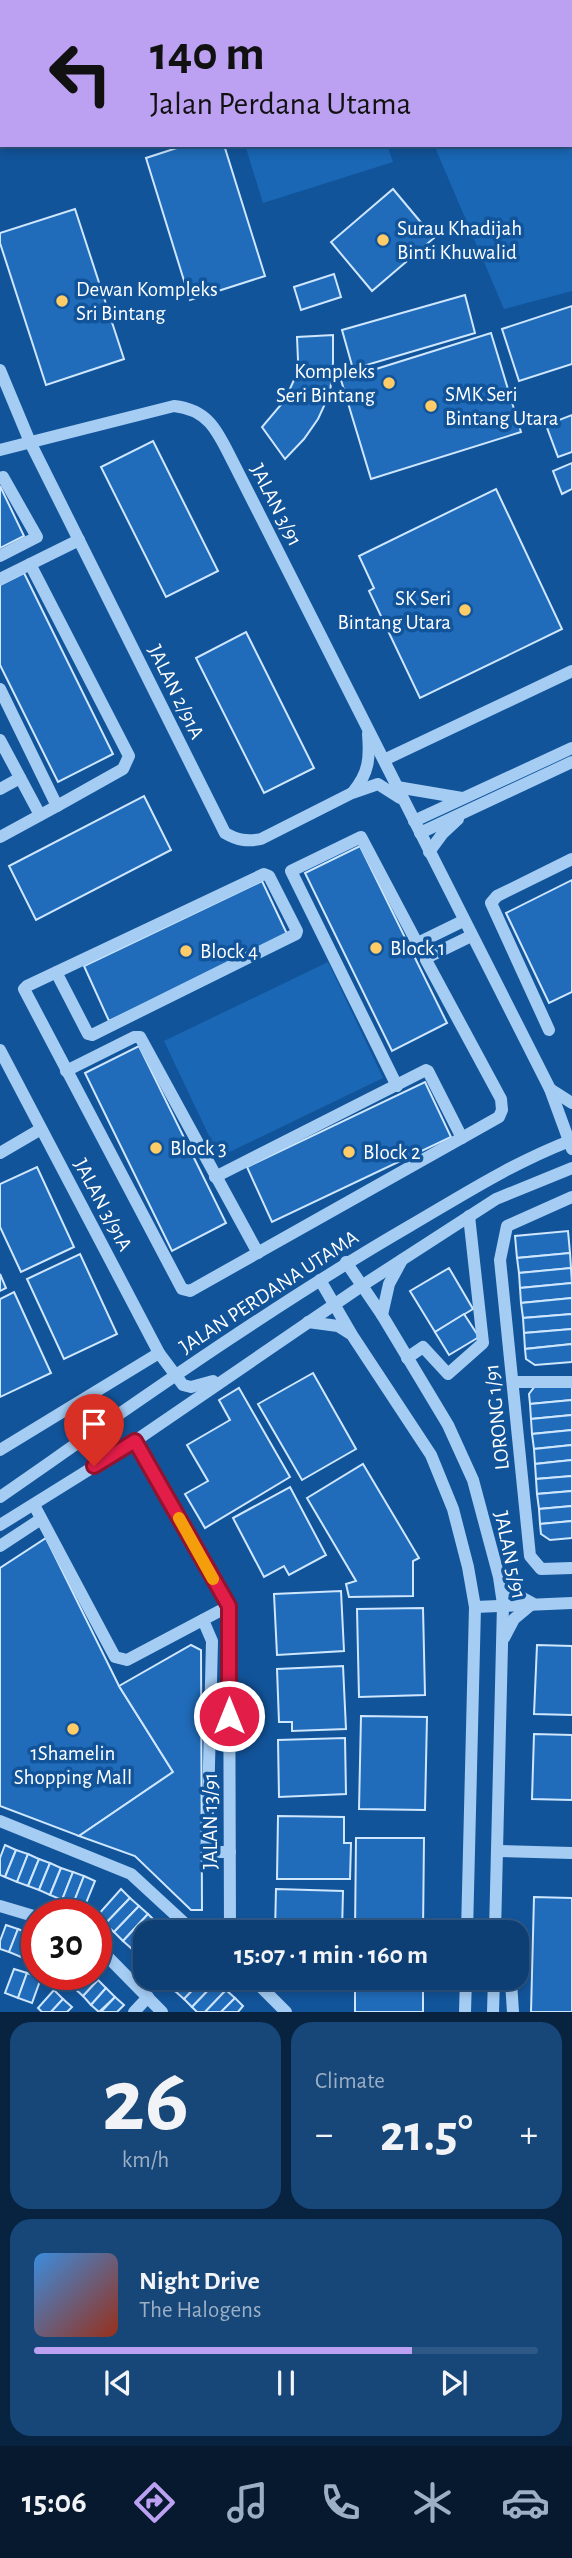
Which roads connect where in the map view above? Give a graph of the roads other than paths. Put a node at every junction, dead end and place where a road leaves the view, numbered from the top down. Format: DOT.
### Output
graph roads {
  1 [pos="0,370"];
  2 [pos="30,442"];
  3 [pos="0,450"];
  4 [pos="0,478"];
  5 [pos="79,540"];
  6 [pos="0,556"];
  7 [pos="30,564"];
  8 [pos="0,579"];
  9 [pos="572,671"];
  10 [pos="0,689"];
  11 [pos="368,730"];
  12 [pos="0,740"];
  13 [pos="572,748"];
  14 [pos="384,760"];
  15 [pos="572,762"];
  16 [pos="20,778"];
  17 [pos="397,787"];
  18 [pos="0,789"];
  19 [pos="352,793"];
  20 [pos="405,803"];
  21 [pos="466,804"];
  22 [pos="57,806"];
  23 [pos="40,815"];
  24 [pos="417,827"];
  25 [pos="0,837"];
  26 [pos="429,852"];
  27 [pos="572,859"];
  28 [pos="463,921"];
  29 [pos="471,936"];
  30 [pos="56,972"];
  31 [pos="549,1030"];
  32 [pos="0,1050"];
  33 [pos="66,1071"];
  34 [pos="397,1086"];
  35 [pos="550,1089"];
  36 [pos="572,1103"];
  37 [pos="41,1129"];
  38 [pos="462,1138"];
  39 [pos="571,1144"];
  40 [pos="0,1153"];
  41 [pos="572,1168"];
  42 [pos="215,1177"];
  43 [pos="572,1197"];
  44 [pos="469,1216"];
  45 [pos="258,1253"];
  46 [pos="402,1259"];
  47 [pos="346,1262"];
  48 [pos="320,1280"];
  49 [pos="363,1285"];
  50 [pos="335,1304"];
  51 [pos="382,1315"];
  52 [pos="308,1322"];
  53 [pos="352,1335"];
  54 [pos="159,1353"];
  55 [pos="407,1358"];
  56 [pos="175,1376"];
  57 [pos="228,1376"];
  58 [pos="513,1382"];
  59 [pos="572,1382"];
  60 [pos="135,1441"];
  61 [pos="0,1450"];
  62 [pos="0,1497"];
  63 [pos="34,1505"];
  64 [pos="41,1519"];
  65 [pos="0,1525"];
  66 [pos="0,1546"];
  67 [pos="572,1568"];
  68 [pos="499,1577"];
  69 [pos="572,1603"];
  70 [pos="503,1604"];
  71 [pos="532,1604"];
  72 [pos="229,1606"];
  73 [pos="475,1607"];
  74 [pos="203,1620"];
  75 [pos="502,1643"];
  76 [pos="0,1821"];
  77 [pos="497,1851"];
  78 [pos="230,1853"];
  79 [pos="572,1853"];
  80 [pos="0,1906"];
  81 [pos="21,1912"];
  82 [pos="181,1920"];
  83 [pos="230,1920"];
  84 [pos="467,1920"];
  85 [pos="495,1920"];
  86 [pos="112,1961"];
  87 [pos="264,1990"];
  88 [pos="466,1990"];
  89 [pos="494,1990"];
  90 [pos="512,1990"];
  91 [pos="148,1997"];
  92 [pos="134,2012"];
  93 [pos="162,2012"];
  94 [pos="286,2012"];
  95 [pos="465,2012"];
  96 [pos="493,2012"];
  97 [pos="513,2012"];
  1 -- 2 [label="street, JALAN 2/91A"];
  2 -- 3 [label="street, JALAN 3/91"];
  2 -- 5 [label="street, JALAN 2/91A"];
  2 -- 11 [label="street, JALAN 3/91"];
  4 -- 6 [label="street"];
  5 -- 7 [label="street"];
  5 -- 19 [label="street, JALAN 2/91A"];
  7 -- 8 [label="street"];
  7 -- 22 [label="street"];
  9 -- 14 [label="street"];
  10 -- 22 [label="street"];
  11 -- 14 [label="street, JALAN 3/91"];
  11 -- 19 [label="street"];
  12 -- 16 [label="street"];
  13 -- 21 [label="street"];
  14 -- 17 [label="street, JALAN 3/91"];
  15 -- 21 [label="street"];
  16 -- 18 [label="street"];
  16 -- 23 [label="street"];
  17 -- 20 [label="street, JALAN 3/91"];
  17 -- 21 [label="street"];
  19 -- 20 [label="street, JALAN 2/91A"];
  20 -- 24 [label="street, JALAN 3/91"];
  21 -- 24 [label="street"];
  21 -- 26 [label="street"];
  22 -- 23 [label="street"];
  23 -- 25 [label="street"];
  24 -- 26 [label="street, JALAN 3/91"];
  26 -- 28 [label="street, JALAN 3/91"];
  27 -- 31 [label="street"];
  28 -- 29 [label="street, JALAN 3/91"];
  28 -- 34 [label="street"];
  29 -- 35 [label="street, JALAN 3/91"];
  29 -- 38 [label="street"];
  30 -- 30 [label="street"];
  30 -- 33 [label="street"];
  32 -- 37 [label="street, JALAN 3/91A"];
  33 -- 42 [label="street"];
  33 -- 45 [label="street"];
  34 -- 38 [label="street"];
  34 -- 42 [label="street"];
  35 -- 36 [label="street"];
  35 -- 39 [label="street, JALAN 3/91"];
  37 -- 40 [label="street"];
  37 -- 54 [label="street, JALAN 3/91A"];
  38 -- 45 [label="street"];
  39 -- 47 [label="street, JALAN PERDANA UTAMA"];
  41 -- 44 [label="street"];
  42 -- 45 [label="street"];
  43 -- 58 [label="street, LORONG 1/91"];
  44 -- 46 [label="street"];
  44 -- 55 [label="street"];
  46 -- 49 [label="street"];
  46 -- 51 [label="street"];
  47 -- 48 [label="street, JALAN PERDANA UTAMA"];
  47 -- 49 [label="street, JALAN 5/91"];
  48 -- 50 [label="street, JALAN 5/91"];
  48 -- 56 [label="street, JALAN PERDANA UTAMA"];
  49 -- 50 [label="street"];
  49 -- 51 [label="street, JALAN 5/91"];
  50 -- 52 [label="street"];
  50 -- 53 [label="street, JALAN 5/91"];
  51 -- 55 [label="street, JALAN 5/91"];
  52 -- 53 [label="street"];
  52 -- 57 [label="street"];
  53 -- 73 [label="street, JALAN 5/91"];
  54 -- 56 [label="street, JALAN 3/91A"];
  54 -- 61 [label="street"];
  55 -- 68 [label="street, JALAN 5/91"];
  56 -- 57 [label="street"];
  56 -- 62 [label="street, JALAN PERDANA UTAMA"];
  57 -- 60 [label="street"];
  58 -- 59 [label="street"];
  58 -- 67 [label="street, LORONG 1/91"];
  60 -- 63 [label="street"];
  60 -- 72 [label="street, JALAN 13/91"];
  63 -- 64 [label="street"];
  63 -- 65 [label="street"];
  64 -- 66 [label="street"];
  64 -- 74 [label="street"];
  68 -- 70 [label="street, JALAN 5/91"];
  68 -- 71 [label="street"];
  69 -- 71 [label="street"];
  70 -- 71 [label="street"];
  70 -- 73 [label="street"];
  70 -- 75 [label="street, JALAN 5/91"];
  71 -- 75 [label="street"];
  72 -- 74 [label="street"];
  72 -- 78 [label="street, JALAN 13/91"];
  73 -- 84 [label="street, JALAN 5/91"];
  74 -- 78 [label="street"];
  75 -- 77 [label="street, JALAN 5/91"];
  76 -- 82 [label="street"];
  77 -- 79 [label="street"];
  77 -- 85 [label="street, JALAN 5/91"];
  78 -- 83 [label="street, JALAN 13/91"];
  80 -- 81 [label="street"];
  86 -- 91 [label="street"];
  87 -- 94 [label="street"];
  88 -- 95 [label="street"];
  89 -- 96 [label="street"];
  90 -- 97 [label="street"];
  91 -- 92 [label="street"];
  91 -- 93 [label="street"];
}
